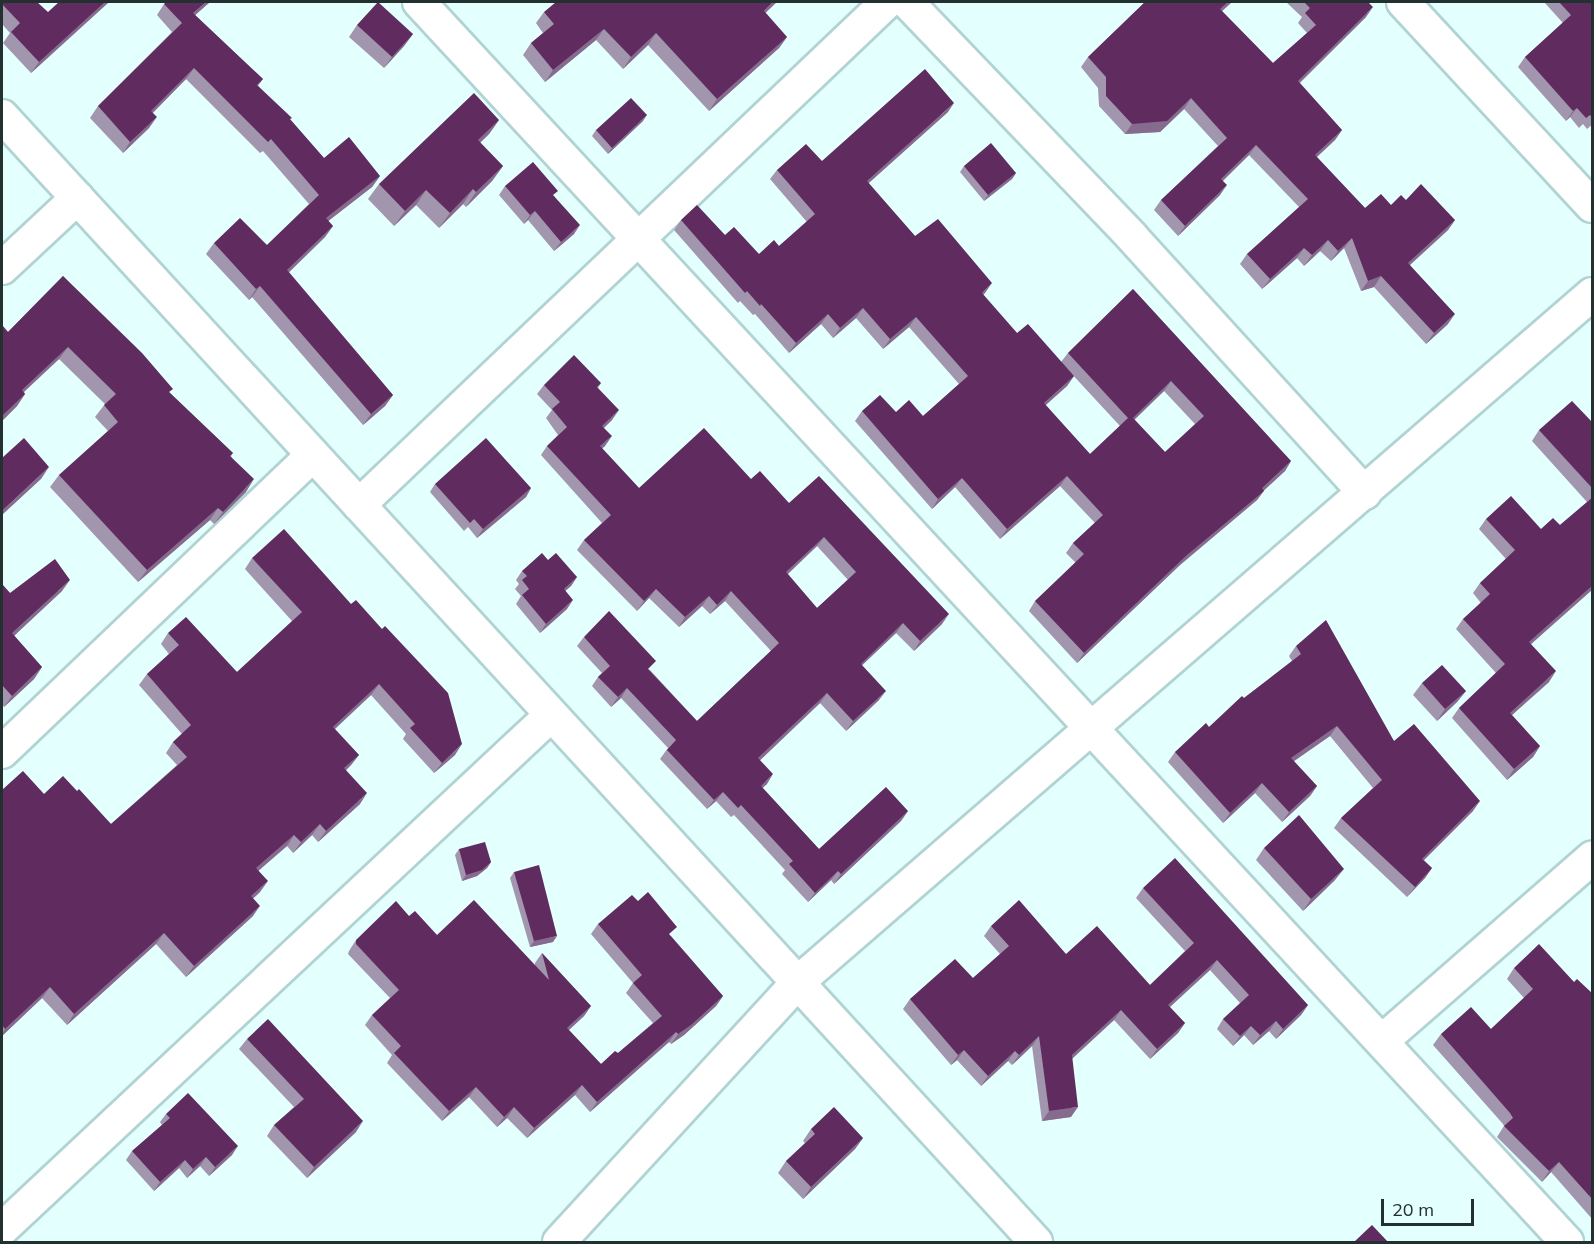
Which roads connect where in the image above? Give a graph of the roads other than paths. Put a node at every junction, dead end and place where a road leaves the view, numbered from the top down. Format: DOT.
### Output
graph roads {
  1 [pos="419,2"];
  2 [pos="887,2"];
  3 [pos="908,2"];
  4 [pos="1403,2"];
  5 [pos="2,116"];
  6 [pos="77,198"];
  7 [pos="1593,206"];
  8 [pos="636,238"];
  9 [pos="2,268"];
  10 [pos="1593,294"];
  11 [pos="313,455"];
  12 [pos="1365,493"];
  13 [pos="359,505"];
  14 [pos="551,715"];
  15 [pos="1090,730"];
  16 [pos="2,753"];
  17 [pos="1593,858"];
  18 [pos="797,983"];
  19 [pos="1382,1041"];
  20 [pos="6,1231"];
  21 [pos="559,1242"];
  22 [pos="1036,1242"];
  23 [pos="1567,1242"];
  1 -- 8 [label="street"];
  2 -- 8 [label="street"];
  3 -- 12 [label="street"];
  4 -- 7 [label="street"];
  5 -- 6 [label="street"];
  6 -- 9 [label="street"];
  6 -- 11 [label="street"];
  8 -- 13 [label="street"];
  8 -- 15 [label="street"];
  10 -- 12 [label="street"];
  11 -- 13 [label="street"];
  11 -- 16 [label="street"];
  12 -- 15 [label="street"];
  13 -- 14 [label="street"];
  14 -- 18 [label="street"];
  14 -- 20 [label="street"];
  15 -- 18 [label="street"];
  15 -- 19 [label="street"];
  17 -- 19 [label="street"];
  18 -- 21 [label="street"];
  18 -- 22 [label="street"];
  19 -- 23 [label="street"];
}
